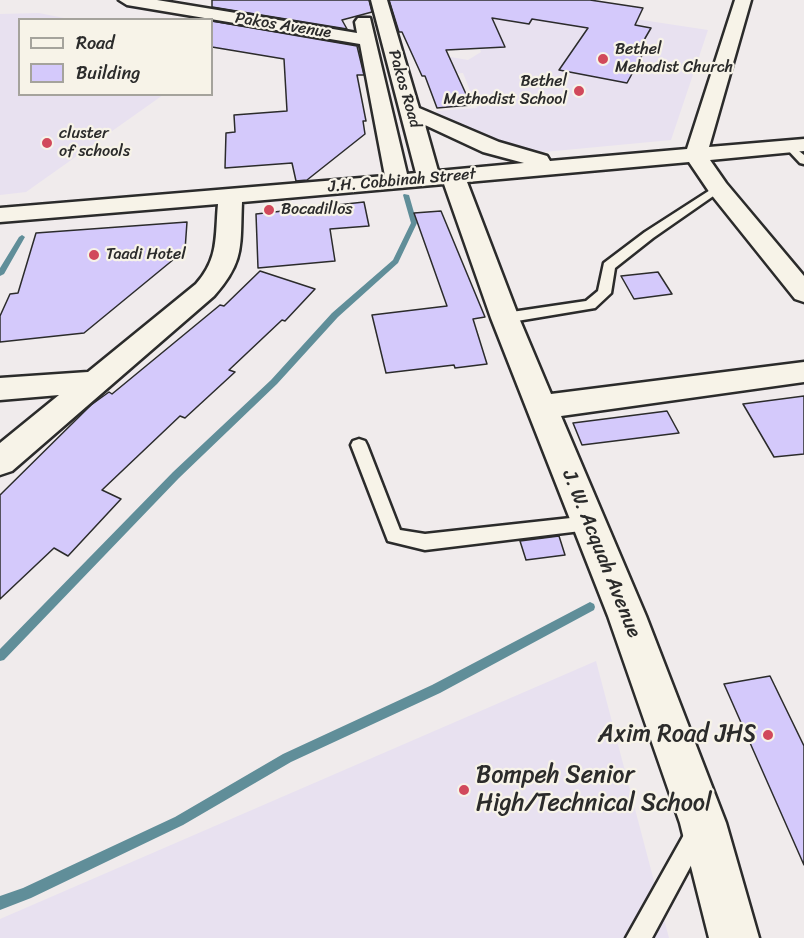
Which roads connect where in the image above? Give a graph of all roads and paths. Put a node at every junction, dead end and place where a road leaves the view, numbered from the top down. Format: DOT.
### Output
graph roads {
  1 [pos="127,0"];
  2 [pos="359,0"];
  3 [pos="379,0"];
  4 [pos="743,0"];
  5 [pos="368,40"];
  6 [pos="410,111"];
  7 [pos="799,151"];
  8 [pos="696,155"];
  9 [pos="558,167"];
  10 [pos="441,177"];
  11 [pos="397,180"];
  12 [pos="718,188"];
  13 [pos="230,197"];
  14 [pos="0,216"];
  15 [pos="804,293"];
  16 [pos="505,318"];
  17 [pos="804,372"];
  18 [pos="93,382"];
  19 [pos="0,390"];
  20 [pos="541,407"];
  21 [pos="358,445"];
  22 [pos="0,462"];
  23 [pos="589,523"];
  24 [pos="703,824"];
  25 [pos="638,938"];
  26 [pos="734,938"];
  1 -- 5 [label="street, Pakos Avenue"];
  2 -- 5 [label="street, Pakos Road"];
  3 -- 6 [label="street, Pakos Road"];
  4 -- 8 [label="street"];
  5 -- 11 [label="street, Pakos Road"];
  6 -- 9 [label="street"];
  6 -- 10 [label="street, Pakos Road"];
  7 -- 8 [label="street, J.H. Cobbinah Street"];
  8 -- 9 [label="street, J.H. Cobbinah Street"];
  8 -- 12 [label="street"];
  9 -- 10 [label="street, J.H. Cobbinah Street"];
  10 -- 11 [label="street, J.H. Cobbinah Street"];
  10 -- 16 [label="street, J. W. Acquah Avenue"];
  11 -- 13 [label="street, J.H. Cobbinah Street"];
  12 -- 15 [label="street"];
  12 -- 16 [label="lane"];
  13 -- 14 [label="street, J.H. Cobbinah Street"];
  13 -- 18 [label="street"];
  16 -- 20 [label="street, J. W. Acquah Avenue"];
  17 -- 20 [label="street"];
  18 -- 19 [label="street"];
  18 -- 22 [label="street"];
  20 -- 23 [label="street, J. W. Acquah Avenue"];
  21 -- 23 [label="lane"];
  23 -- 24 [label="street, J. W. Acquah Avenue"];
  24 -- 25 [label="lane"];
  24 -- 26 [label="street, J. W. Acquah Avenue"];
}
